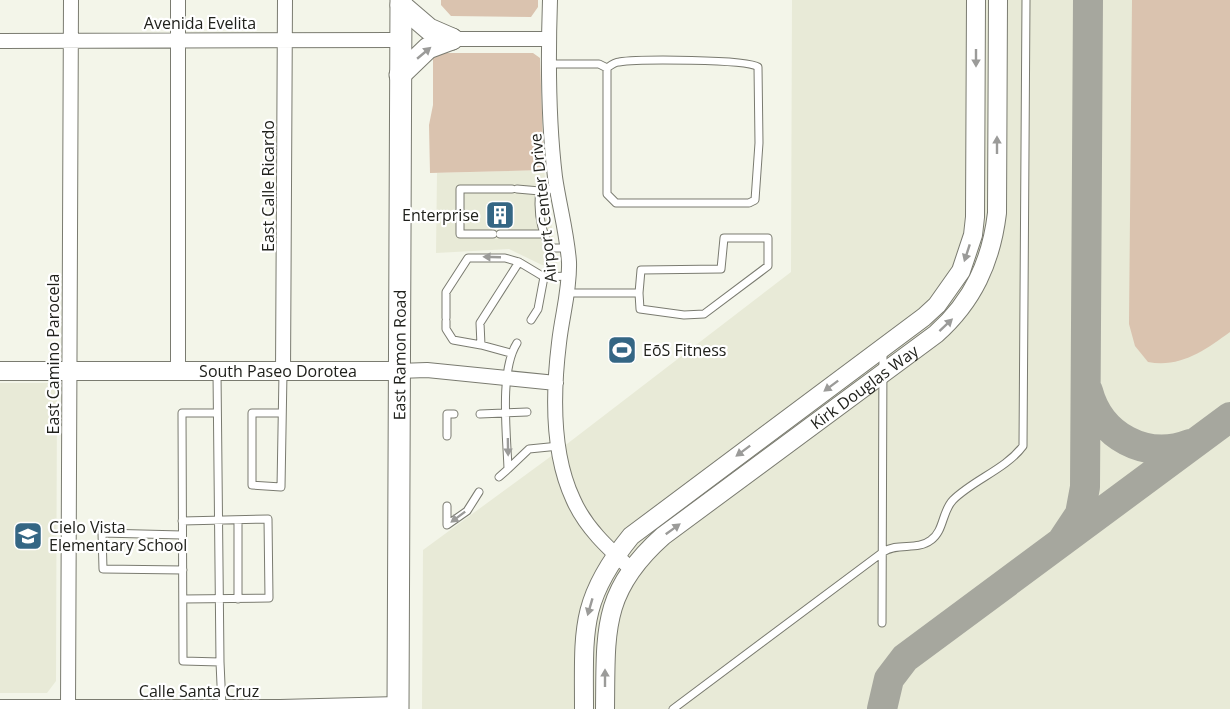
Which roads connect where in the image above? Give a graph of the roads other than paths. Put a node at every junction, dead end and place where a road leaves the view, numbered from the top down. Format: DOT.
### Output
graph roads {
  1 [pos="71,0"];
  2 [pos="178,0"];
  3 [pos="285,0"];
  4 [pos="550,0"];
  5 [pos="976,0"];
  6 [pos="998,0"];
  7 [pos="1026,0"];
  8 [pos="401,3"];
  9 [pos="178,38"];
  10 [pos="285,39"];
  11 [pos="452,39"];
  12 [pos="549,39"];
  13 [pos="71,40"];
  14 [pos="400,40"];
  15 [pos="0,41"];
  16 [pos="549,64"];
  17 [pos="607,68"];
  18 [pos="400,75"];
  19 [pos="557,188"];
  20 [pos="540,191"];
  21 [pos="543,234"];
  22 [pos="567,248"];
  23 [pos="519,262"];
  24 [pos="568,276"];
  25 [pos="544,277"];
  26 [pos="639,292"];
  27 [pos="567,293"];
  28 [pos="531,320"];
  29 [pos="517,343"];
  30 [pos="481,345"];
  31 [pos="882,348"];
  32 [pos="510,353"];
  33 [pos="0,371"];
  34 [pos="398,371"];
  35 [pos="69,372"];
  36 [pos="178,373"];
  37 [pos="217,373"];
  38 [pos="283,373"];
  39 [pos="882,374"];
  40 [pos="508,378"];
  41 [pos="556,383"];
  42 [pos="527,412"];
  43 [pos="217,413"];
  44 [pos="282,413"];
  45 [pos="507,413"];
  46 [pos="454,414"];
  47 [pos="480,414"];
  48 [pos="447,436"];
  49 [pos="559,446"];
  50 [pos="508,469"];
  51 [pos="499,477"];
  52 [pos="480,492"];
  53 [pos="447,506"];
  54 [pos="238,520"];
  55 [pos="182,521"];
  56 [pos="219,521"];
  57 [pos="182,535"];
  58 [pos="882,552"];
  59 [pos="615,555"];
  60 [pos="630,568"];
  61 [pos="183,570"];
  62 [pos="238,598"];
  63 [pos="183,599"];
  64 [pos="220,599"];
  65 [pos="882,623"];
  66 [pos="220,662"];
  67 [pos="0,707"];
  68 [pos="222,707"];
  69 [pos="398,707"];
  70 [pos="68,708"];
  71 [pos="175,708"];
  72 [pos="280,708"];
  73 [pos="584,709"];
  74 [pos="605,709"];
  75 [pos="672,709"];
  1 -- 13 [label="street, East Camino Parocela"];
  2 -- 9 [label="street"];
  3 -- 10 [label="street, East Calle Ricardo"];
  4 -- 12 [label="street, Airport Center Drive"];
  5 -- 31 [label="street, Kirk Douglas Way, one-way"];
  39 -- 6 [label="street, Kirk Douglas Way, one-way"];
  7 -- 58 [label="lane"];
  8 -- 11 [label="main road"];
  8 -- 14 [label="main road, East Ramon Road"];
  9 -- 10 [label="street, Avenida Evelita"];
  9 -- 13 [label="street, Avenida Evelita"];
  9 -- 36 [label="street"];
  10 -- 14 [label="street, Avenida Evelita"];
  10 -- 38 [label="street, East Calle Ricardo"];
  11 -- 12 [label="street"];
  18 -- 11 [label="main road, one-way"];
  12 -- 16 [label="street, Airport Center Drive"];
  13 -- 15 [label="street, Avenida Evelita"];
  13 -- 35 [label="street, East Camino Parocela"];
  14 -- 18 [label="main road, East Ramon Road"];
  16 -- 17 [label="lane"];
  16 -- 19 [label="street, Airport Center Drive"];
  17 -- 17 [label="lane"];
  18 -- 34 [label="main road, East Ramon Road"];
  19 -- 20 [label="lane"];
  19 -- 22 [label="street, Airport Center Drive"];
  20 -- 21 [label="lane"];
  20 -- 21 [label="lane"];
  21 -- 22 [label="lane"];
  22 -- 24 [label="street, Airport Center Drive"];
  23 -- 25 [label="lane"];
  23 -- 30 [label="lane"];
  23 -- 30 [label="lane, one-way"];
  24 -- 25 [label="lane"];
  24 -- 27 [label="street, Airport Center Drive"];
  25 -- 28 [label="lane"];
  26 -- 26 [label="lane"];
  26 -- 27 [label="lane"];
  27 -- 41 [label="street, Airport Center Drive"];
  29 -- 32 [label="lane"];
  30 -- 32 [label="lane"];
  31 -- 39 [label="lane"];
  31 -- 59 [label="street, Kirk Douglas Way, one-way"];
  32 -- 40 [label="lane"];
  33 -- 35 [label="street, South Paseo Dorotea"];
  34 -- 38 [label="street, South Paseo Dorotea"];
  34 -- 40 [label="street, South Paseo Dorotea"];
  34 -- 69 [label="main road, East Ramon Road"];
  35 -- 36 [label="street, South Paseo Dorotea"];
  35 -- 70 [label="street, East Camino Parocela"];
  36 -- 37 [label="street, South Paseo Dorotea"];
  37 -- 38 [label="street, South Paseo Dorotea"];
  37 -- 43 [label="lane"];
  38 -- 44 [label="lane"];
  39 -- 58 [label="lane"];
  60 -- 39 [label="street, Kirk Douglas Way, one-way"];
  40 -- 41 [label="street, South Paseo Dorotea"];
  40 -- 45 [label="lane"];
  41 -- 49 [label="street, Airport Center Drive"];
  42 -- 45 [label="lane"];
  43 -- 55 [label="lane"];
  43 -- 56 [label="lane"];
  44 -- 44 [label="lane"];
  45 -- 47 [label="lane"];
  45 -- 50 [label="lane, one-way"];
  46 -- 48 [label="lane"];
  49 -- 50 [label="lane"];
  49 -- 59 [label="street, Airport Center Drive"];
  50 -- 51 [label="lane"];
  52 -- 53 [label="lane, one-way"];
  54 -- 56 [label="lane"];
  54 -- 62 [label="lane"];
  54 -- 62 [label="lane"];
  55 -- 56 [label="lane"];
  55 -- 57 [label="lane"];
  56 -- 64 [label="lane"];
  57 -- 61 [label="lane"];
  57 -- 61 [label="lane"];
  58 -- 65 [label="lane"];
  58 -- 75 [label="lane"];
  59 -- 60 [label="street, Airport Center Drive"];
  59 -- 73 [label="street, Kirk Douglas Way, one-way"];
  74 -- 60 [label="street, Kirk Douglas Way, one-way"];
  61 -- 63 [label="lane"];
  62 -- 64 [label="lane"];
  63 -- 64 [label="lane"];
  63 -- 66 [label="lane"];
  64 -- 66 [label="lane"];
  66 -- 68 [label="lane"];
  67 -- 70 [label="street, Calle Santa Cruz"];
  68 -- 71 [label="street, Calle Santa Cruz"];
  68 -- 72 [label="street, Calle Santa Cruz"];
  69 -- 72 [label="street, Calle Santa Cruz"];
  70 -- 71 [label="street, Calle Santa Cruz"];
}
